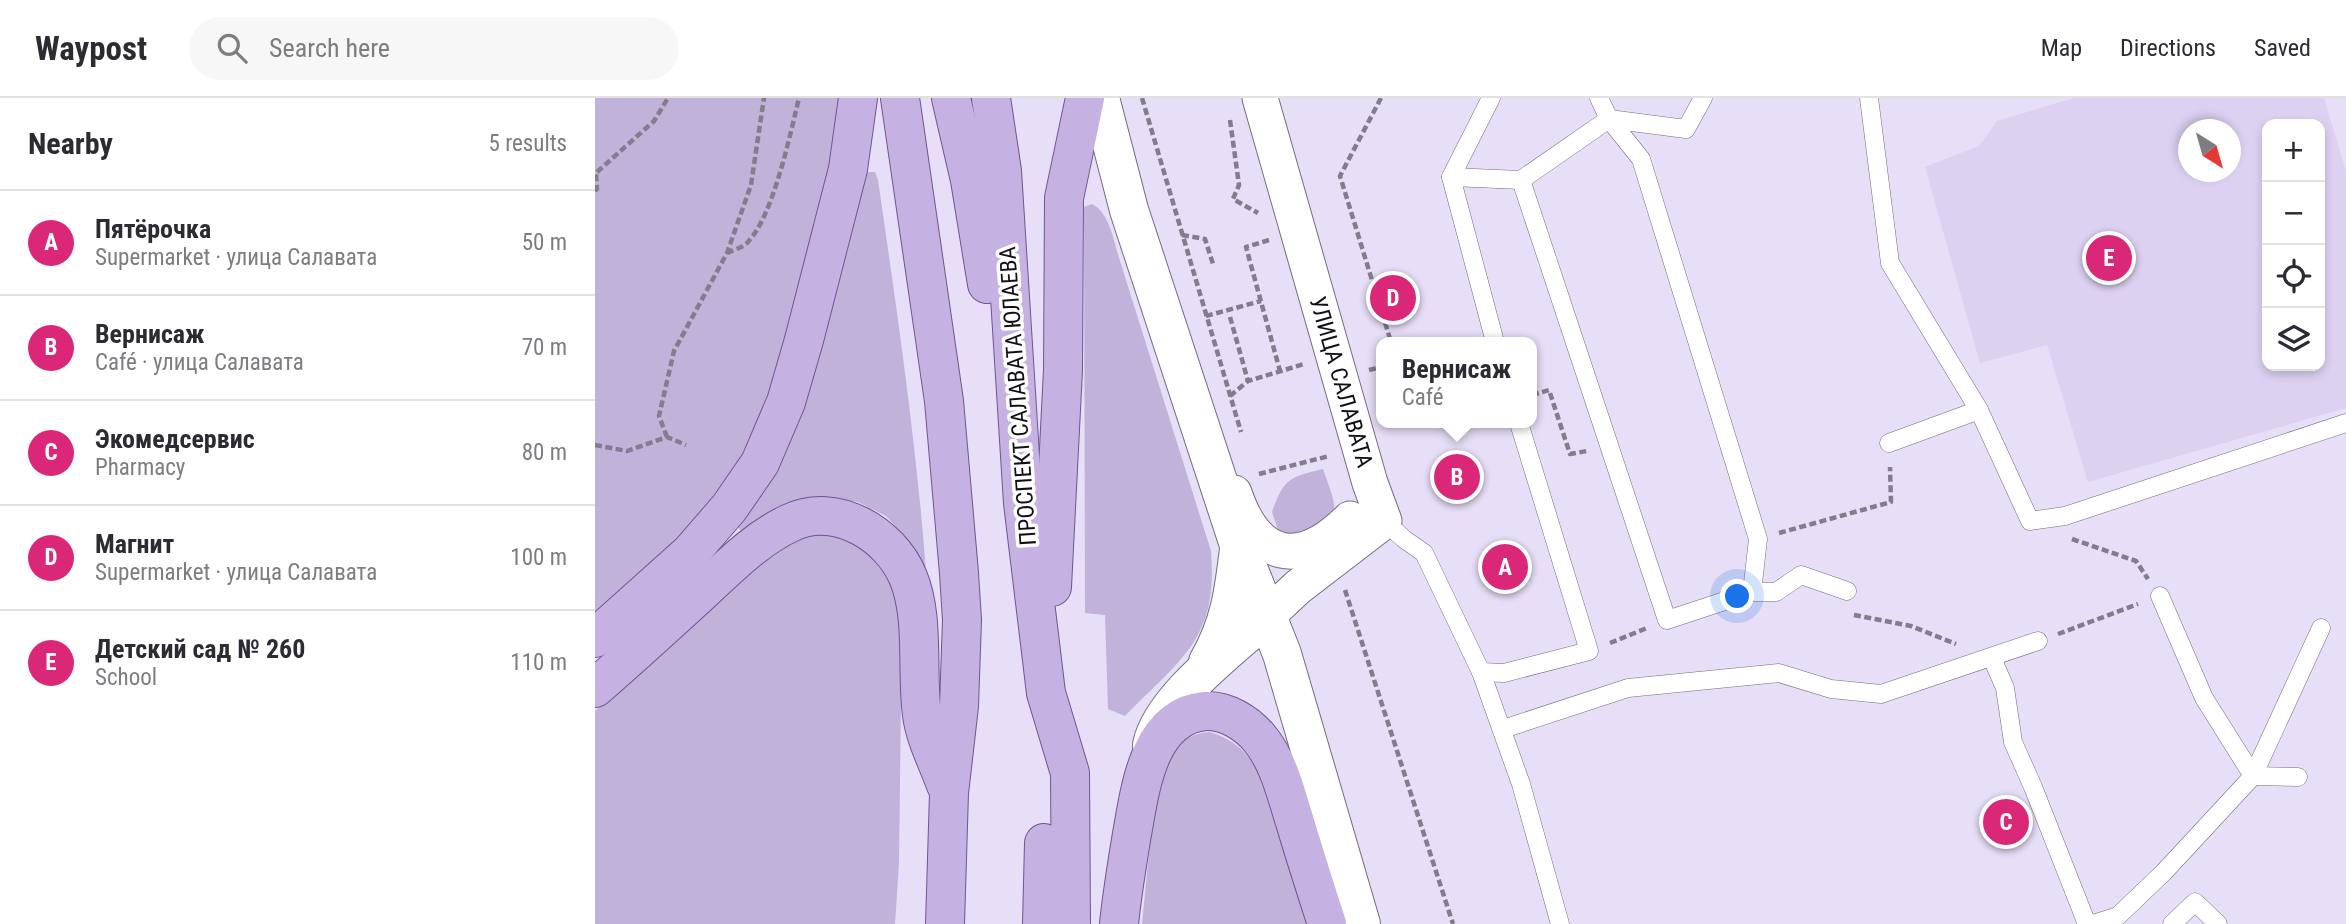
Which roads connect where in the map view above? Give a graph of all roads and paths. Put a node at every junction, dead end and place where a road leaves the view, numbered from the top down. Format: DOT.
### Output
graph roads {
  1 [pos="668,98"];
  2 [pos="764,98"];
  3 [pos="799,98"];
  4 [pos="858,98"];
  5 [pos="899,98"];
  6 [pos="951,98"];
  7 [pos="991,98"];
  8 [pos="1142,98"];
  9 [pos="1381,98"];
  10 [pos="1491,98"];
  11 [pos="1599,98"];
  12 [pos="1703,98"];
  13 [pos="1869,98"];
  14 [pos="1087,99"];
  15 [pos="1245,105"];
  16 [pos="1609,119"];
  17 [pos="596,172"];
  18 [pos="1451,177"];
  19 [pos="1521,180"];
  20 [pos="595,191"];
  21 [pos="1268,218"];
  22 [pos="1182,235"];
  23 [pos="1265,241"];
  24 [pos="727,253"];
  25 [pos="1213,264"];
  26 [pos="1261,301"];
  27 [pos="1206,316"];
  28 [pos="1230,317"];
  29 [pos="1389,337"];
  30 [pos="1494,337"];
  31 [pos="1300,366"];
  32 [pos="1280,371"];
  33 [pos="1248,381"];
  34 [pos="1537,394"];
  35 [pos="1230,396"];
  36 [pos="1979,410"];
  37 [pos="2346,423"];
  38 [pos="1521,428"];
  39 [pos="1201,436"];
  40 [pos="1243,436"];
  41 [pos="667,438"];
  42 [pos="1889,443"];
  43 [pos="595,445"];
  44 [pos="686,445"];
  45 [pos="1587,451"];
  46 [pos="1327,456"];
  47 [pos="1255,475"];
  48 [pos="1370,483"];
  49 [pos="1023,503"];
  50 [pos="2065,516"];
  51 [pos="1384,521"];
  52 [pos="1758,539"];
  53 [pos="1239,545"];
  54 [pos="1335,559"];
  55 [pos="1847,592"];
  56 [pos="1752,593"];
  57 [pos="2160,596"];
  58 [pos="1267,615"];
  59 [pos="1852,615"];
  60 [pos="1667,620"];
  61 [pos="2321,628"];
  62 [pos="595,638"];
  63 [pos="2038,641"];
  64 [pos="1589,652"];
  65 [pos="1992,658"];
  66 [pos="1481,672"];
  67 [pos="1199,679"];
  68 [pos="595,688"];
  69 [pos="1046,693"];
  70 [pos="1503,729"];
  71 [pos="1150,758"];
  72 [pos="2253,776"];
  73 [pos="2298,776"];
  74 [pos="949,793"];
  75 [pos="945,924"];
  76 [pos="1042,924"];
  77 [pos="1071,924"];
  78 [pos="1119,924"];
  79 [pos="1327,924"];
  80 [pos="1361,924"];
  81 [pos="1453,924"];
  82 [pos="1560,924"];
  83 [pos="2087,924"];
  84 [pos="2093,924"];
  85 [pos="2172,924"];
  86 [pos="2218,924"];
  1 -- 17 [label="path"];
  2 -- 24 [label="path"];
  3 -- 24 [label="path"];
  4 -- 62 [label="main road"];
  5 -- 74 [label="main road"];
  6 -- 49 [label="main road"];
  7 -- 49 [label="main road, ПРОСПЕКТ САЛАВАТА ЮЛАЕВА"];
  8 -- 22 [label="path"];
  9 -- 29 [label="path"];
  10 -- 18 [label="lane"];
  11 -- 16 [label="lane"];
  12 -- 16 [label="lane"];
  13 -- 36 [label="lane"];
  14 -- 39 [label="main road"];
  14 -- 69 [label="main road"];
  15 -- 21 [label="path"];
  15 -- 48 [label="street, УЛИЦА САЛАВАТА"];
  16 -- 19 [label="lane"];
  16 -- 52 [label="lane"];
  17 -- 20 [label="path"];
  18 -- 19 [label="lane"];
  18 -- 30 [label="lane"];
  19 -- 60 [label="lane"];
  22 -- 25 [label="path"];
  22 -- 27 [label="path"];
  23 -- 26 [label="path"];
  24 -- 41 [label="path"];
  26 -- 27 [label="path"];
  26 -- 32 [label="path"];
  27 -- 35 [label="path"];
  28 -- 33 [label="path"];
  31 -- 32 [label="path"];
  32 -- 33 [label="path"];
  33 -- 35 [label="path"];
  34 -- 45 [label="path"];
  35 -- 40 [label="path"];
  36 -- 42 [label="lane"];
  36 -- 50 [label="lane"];
  37 -- 50 [label="lane"];
  38 -- 64 [label="lane"];
  39 -- 48 [label="street"];
  39 -- 53 [label="main road"];
  41 -- 43 [label="path"];
  41 -- 44 [label="path"];
  42 -- 52 [label="path"];
  46 -- 47 [label="path"];
  48 -- 51 [label="street, УЛИЦА САЛАВАТА"];
  49 -- 69 [label="main road, ПРОСПЕКТ САЛАВАТА ЮЛАЕВА"];
  50 -- 57 [label="path"];
  51 -- 54 [label="street"];
  51 -- 66 [label="lane"];
  52 -- 56 [label="lane"];
  53 -- 58 [label="main road"];
  53 -- 67 [label="main road"];
  54 -- 58 [label="street"];
  54 -- 81 [label="path"];
  55 -- 56 [label="lane"];
  56 -- 60 [label="lane"];
  57 -- 63 [label="path"];
  57 -- 72 [label="lane"];
  58 -- 67 [label="main road"];
  58 -- 80 [label="main road"];
  59 -- 65 [label="path"];
  60 -- 64 [label="path"];
  61 -- 72 [label="lane"];
  63 -- 65 [label="lane"];
  64 -- 66 [label="lane"];
  65 -- 70 [label="lane"];
  65 -- 83 [label="lane"];
  66 -- 70 [label="lane"];
  67 -- 71 [label="main road"];
  68 -- 74 [label="main road"];
  69 -- 76 [label="main road"];
  69 -- 77 [label="main road"];
  70 -- 82 [label="lane"];
  71 -- 78 [label="main road"];
  71 -- 79 [label="main road"];
  72 -- 73 [label="lane"];
  72 -- 84 [label="lane"];
  74 -- 75 [label="main road"];
  85 -- 86 [label="lane"];
}
